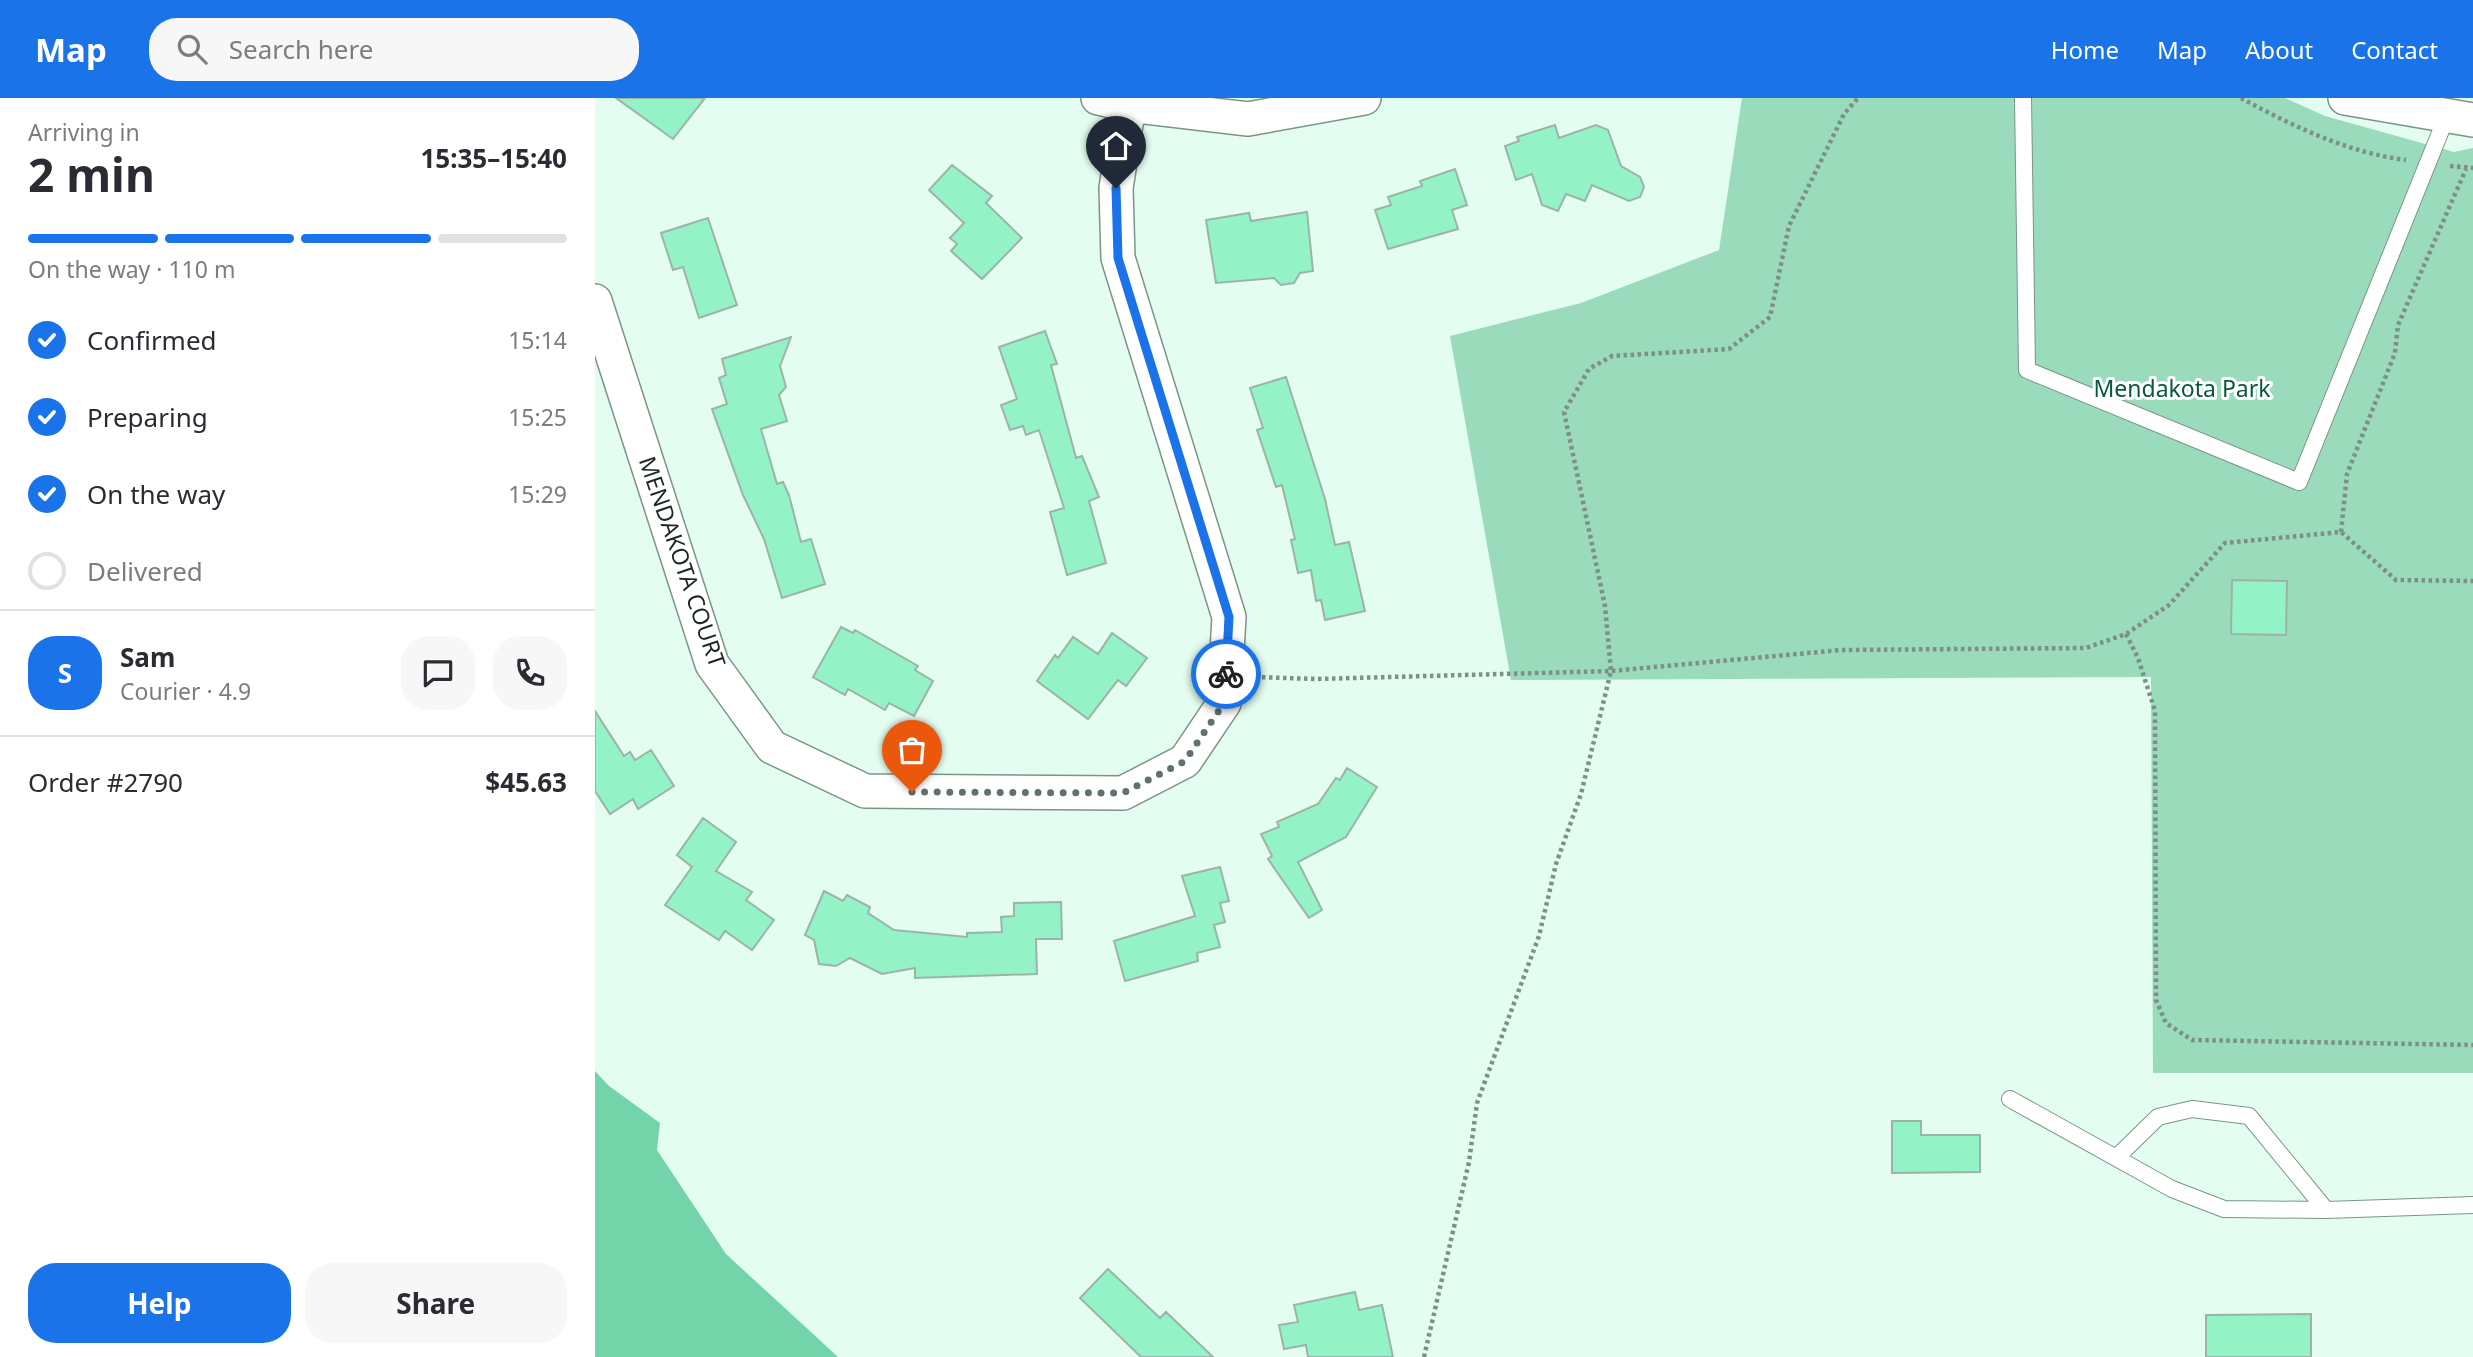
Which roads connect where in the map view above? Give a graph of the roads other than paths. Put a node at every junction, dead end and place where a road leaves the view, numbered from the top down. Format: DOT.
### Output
graph roads {
  1 [pos="1364,98"];
  2 [pos="2023,98"];
  3 [pos="2345,98"];
  4 [pos="1113,101"];
  5 [pos="2460,119"];
  6 [pos="595,301"];
  7 [pos="2010,1098"];
  8 [pos="2117,1157"];
  9 [pos="2473,1205"];
  10 [pos="2326,1210"];
  1 -- 4 [label="street, MENDAKOTA COURT"];
  2 -- 5 [label="lane"];
  3 -- 5 [label="street"];
  4 -- 6 [label="street, MENDAKOTA COURT"];
  7 -- 8 [label="lane"];
  8 -- 10 [label="lane"];
  8 -- 10 [label="lane"];
  9 -- 10 [label="lane"];
}
